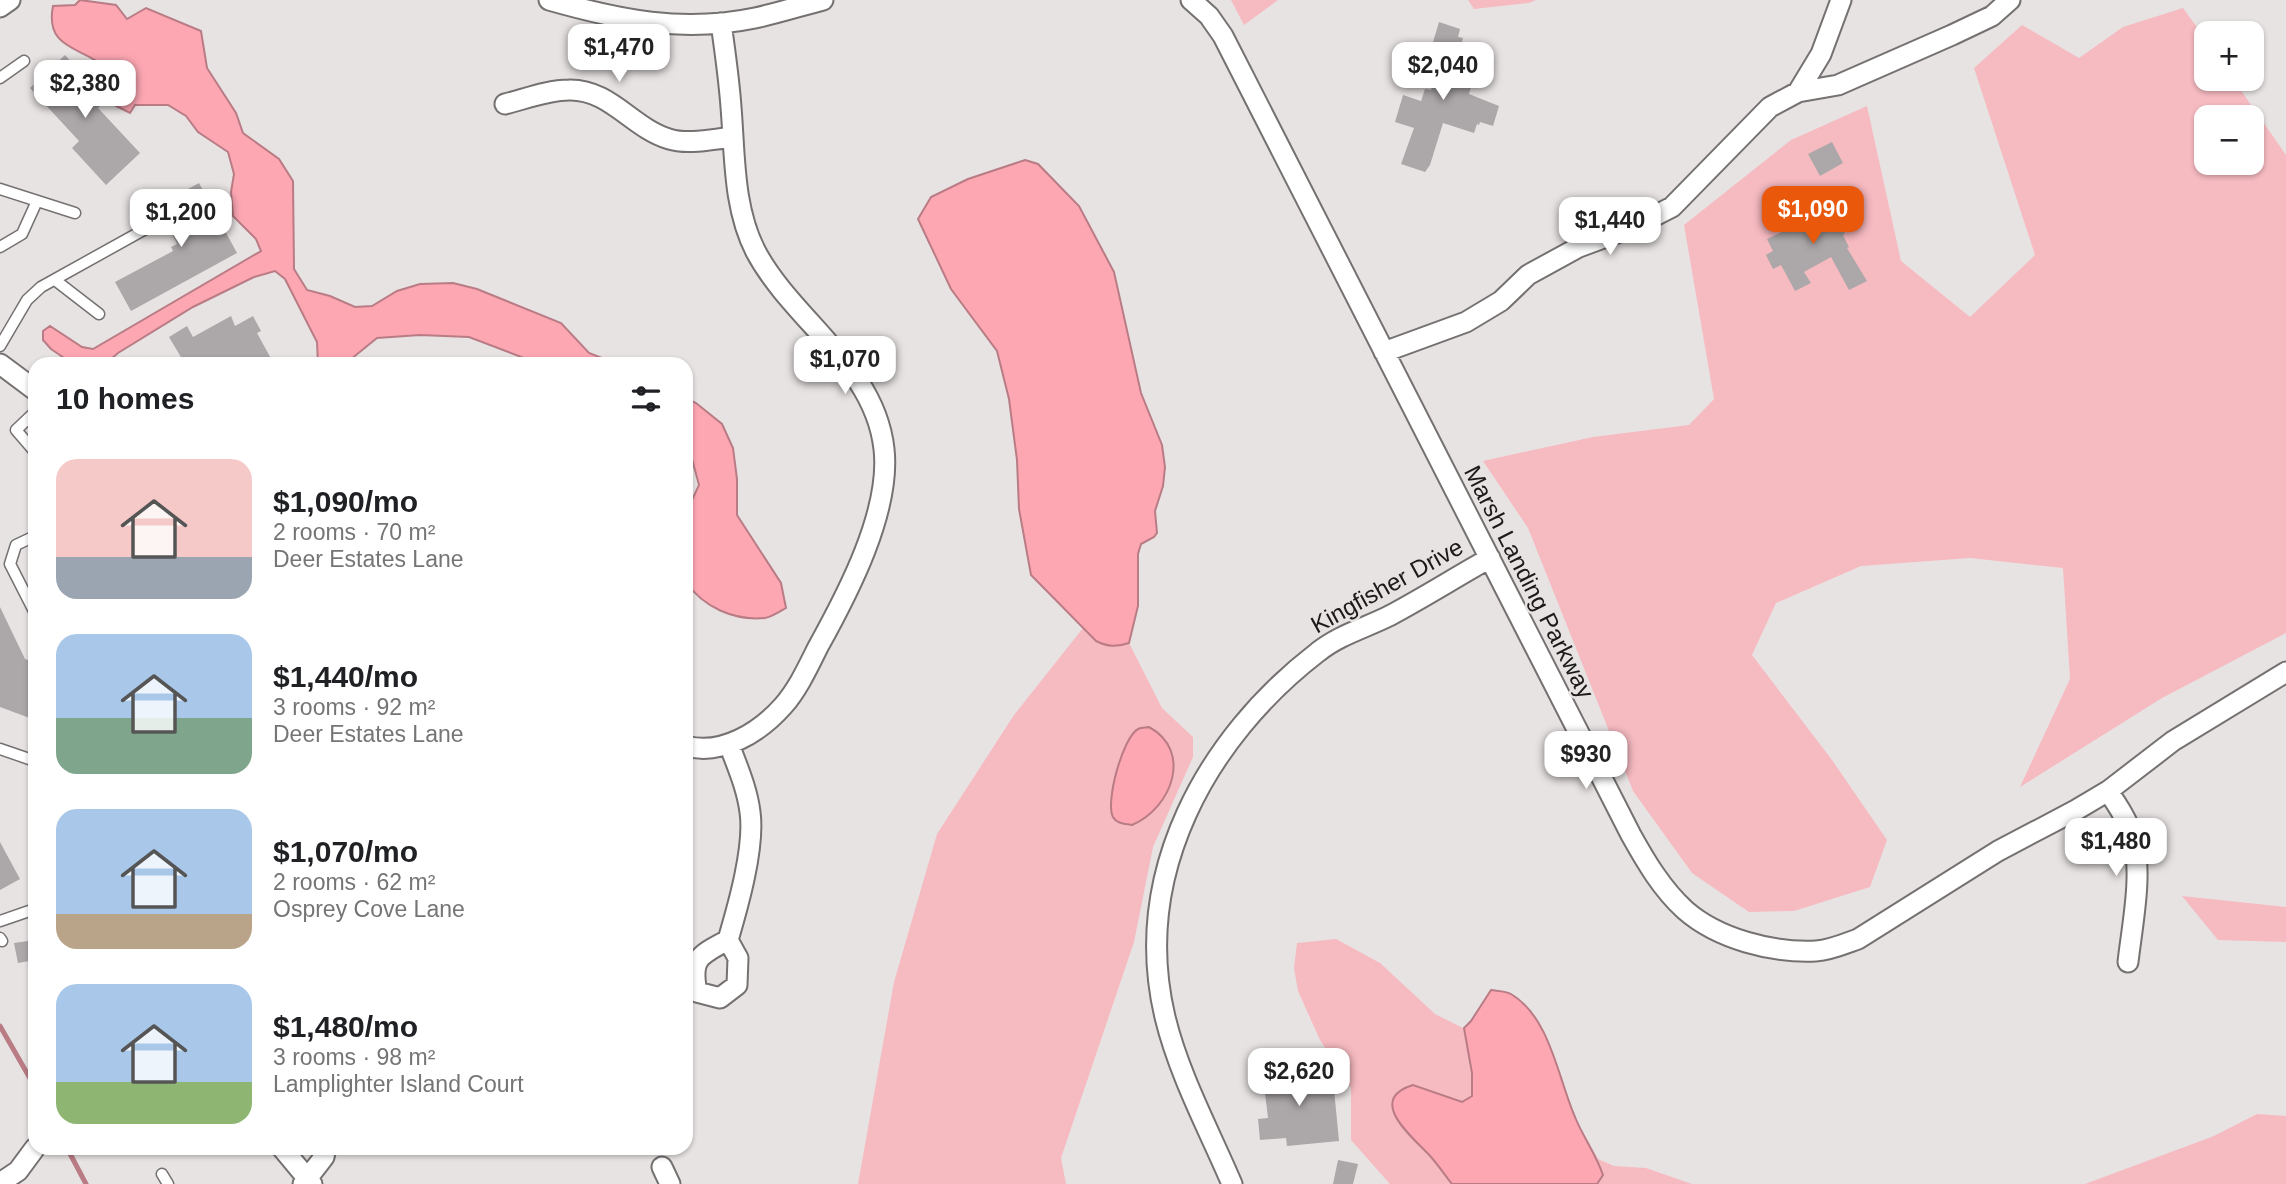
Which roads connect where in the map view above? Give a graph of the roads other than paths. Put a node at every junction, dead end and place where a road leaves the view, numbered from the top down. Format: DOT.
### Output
graph roads {
  1 [pos="10,0"];
  2 [pos="549,0"];
  3 [pos="822,0"];
  4 [pos="1191,0"];
  5 [pos="1841,0"];
  6 [pos="2010,0"];
  7 [pos="0,7"];
  8 [pos="721,23"];
  9 [pos="24,61"];
  10 [pos="0,78"];
  11 [pos="1798,92"];
  12 [pos="505,104"];
  13 [pos="733,137"];
  14 [pos="0,189"];
  15 [pos="37,201"];
  16 [pos="75,214"];
  17 [pos="158,222"];
  18 [pos="0,247"];
  19 [pos="55,280"];
  20 [pos="99,314"];
  21 [pos="0,346"];
  22 [pos="1384,352"];
  23 [pos="0,364"];
  24 [pos="28,385"];
  25 [pos="28,419"];
  26 [pos="28,444"];
  27 [pos="28,539"];
  28 [pos="1490,558"];
  29 [pos="28,599"];
  30 [pos="2286,672"];
  31 [pos="729,744"];
  32 [pos="693,747"];
  33 [pos="0,749"];
  34 [pos="28,759"];
  35 [pos="2108,791"];
  36 [pos="28,911"];
  37 [pos="0,921"];
  38 [pos="728,940"];
  39 [pos="2128,962"];
  40 [pos="30,1155"];
  41 [pos="287,1155"];
  42 [pos="324,1155"];
  43 [pos="162,1174"];
  44 [pos="0,1183"];
  45 [pos="308,1183"];
  46 [pos="167,1184"];
  47 [pos="1232,1184"];
  1 -- 7 [label="street"];
  2 -- 8 [label="street"];
  3 -- 8 [label="street"];
  4 -- 22 [label="street, Marsh Landing Parkway"];
  5 -- 11 [label="street"];
  6 -- 11 [label="street"];
  8 -- 13 [label="street"];
  9 -- 10 [label="lane"];
  11 -- 22 [label="street"];
  12 -- 13 [label="street"];
  13 -- 31 [label="street"];
  14 -- 15 [label="lane"];
  15 -- 16 [label="lane"];
  15 -- 18 [label="lane"];
  17 -- 19 [label="lane"];
  19 -- 20 [label="lane"];
  19 -- 21 [label="lane"];
  22 -- 28 [label="street, Marsh Landing Parkway"];
  23 -- 24 [label="street"];
  25 -- 26 [label="lane"];
  27 -- 29 [label="lane"];
  28 -- 35 [label="street, Marsh Landing Parkway"];
  28 -- 47 [label="street, Kingfisher Drive"];
  30 -- 35 [label="street, Marsh Landing Parkway"];
  31 -- 32 [label="street"];
  31 -- 38 [label="street"];
  33 -- 34 [label="lane"];
  35 -- 39 [label="street"];
  36 -- 37 [label="lane"];
  40 -- 44 [label="street"];
  41 -- 45 [label="street"];
  42 -- 45 [label="street"];
  43 -- 46 [label="lane"];
}
